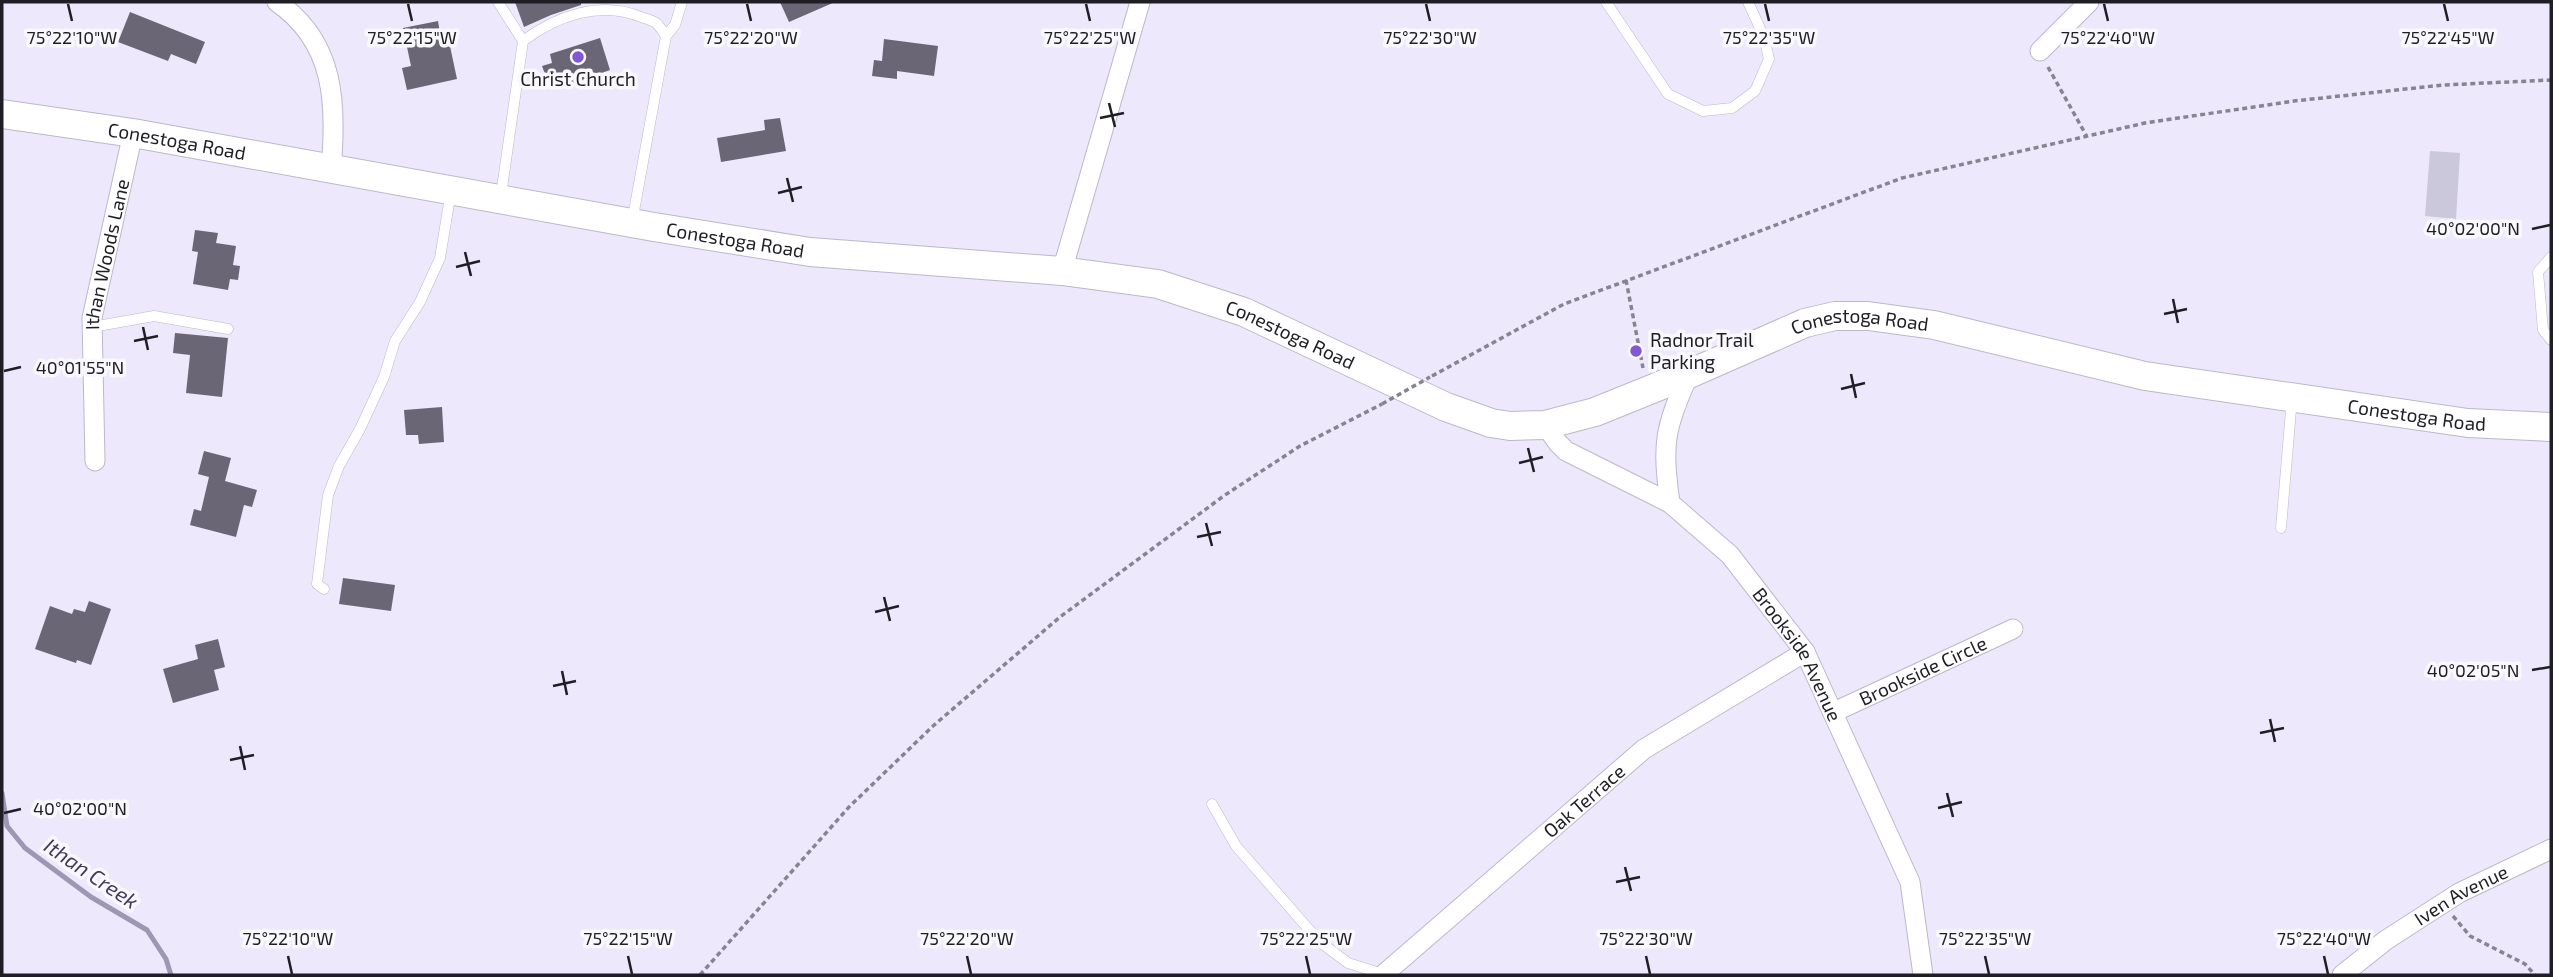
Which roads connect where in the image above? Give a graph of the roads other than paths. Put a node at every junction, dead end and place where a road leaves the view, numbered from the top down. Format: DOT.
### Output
graph roads {
  1 [pos="276,2"];
  2 [pos="498,2"];
  3 [pos="682,2"];
  4 [pos="1140,2"];
  5 [pos="1606,2"];
  6 [pos="1748,2"];
  7 [pos="2089,2"];
  8 [pos="666,36"];
  9 [pos="523,41"];
  10 [pos="2039,51"];
  11 [pos="2,114"];
  12 [pos="133,134"];
  13 [pos="331,169"];
  14 [pos="451,191"];
  15 [pos="500,199"];
  16 [pos="632,223"];
  17 [pos="2551,257"];
  18 [pos="1062,271"];
  19 [pos="92,327"];
  20 [pos="228,329"];
  21 [pos="2551,340"];
  22 [pos="1689,374"];
  23 [pos="2292,398"];
  24 [pos="1545,425"];
  25 [pos="2551,427"];
  26 [pos="95,461"];
  27 [pos="1670,503"];
  28 [pos="2281,528"];
  29 [pos="324,589"];
  30 [pos="2013,629"];
  31 [pos="1805,652"];
  32 [pos="1834,712"];
  33 [pos="1212,804"];
  34 [pos="2551,849"];
  35 [pos="1383,975"];
  36 [pos="1923,975"];
  37 [pos="2342,975"];
  1 -- 13 [label="street"];
  2 -- 9 [label="lane"];
  3 -- 8 [label="lane"];
  4 -- 18 [label="street"];
  5 -- 6 [label="lane"];
  7 -- 10 [label="street"];
  8 -- 9 [label="lane"];
  8 -- 16 [label="lane"];
  9 -- 15 [label="lane"];
  11 -- 12 [label="main road, Conestoga Road"];
  12 -- 13 [label="main road, Conestoga Road"];
  12 -- 19 [label="street, Ithan Woods Lane"];
  13 -- 14 [label="main road, Conestoga Road"];
  14 -- 15 [label="main road, Conestoga Road"];
  14 -- 29 [label="lane"];
  15 -- 16 [label="main road, Conestoga Road"];
  16 -- 18 [label="main road, Conestoga Road"];
  17 -- 21 [label="lane"];
  18 -- 24 [label="main road, Conestoga Road"];
  19 -- 20 [label="lane"];
  19 -- 26 [label="street, Ithan Woods Lane"];
  22 -- 23 [label="main road, Conestoga Road"];
  22 -- 24 [label="main road, Conestoga Road"];
  22 -- 27 [label="street"];
  23 -- 25 [label="main road, Conestoga Road"];
  23 -- 28 [label="lane"];
  24 -- 27 [label="street, Brookside Avenue"];
  27 -- 31 [label="street, Brookside Avenue"];
  30 -- 32 [label="street, Brookside Circle"];
  31 -- 32 [label="street, Brookside Avenue"];
  31 -- 35 [label="street, Oak Terrace"];
  32 -- 36 [label="street, Brookside Avenue"];
  33 -- 35 [label="lane"];
  34 -- 37 [label="street, Iven Avenue"];
}
